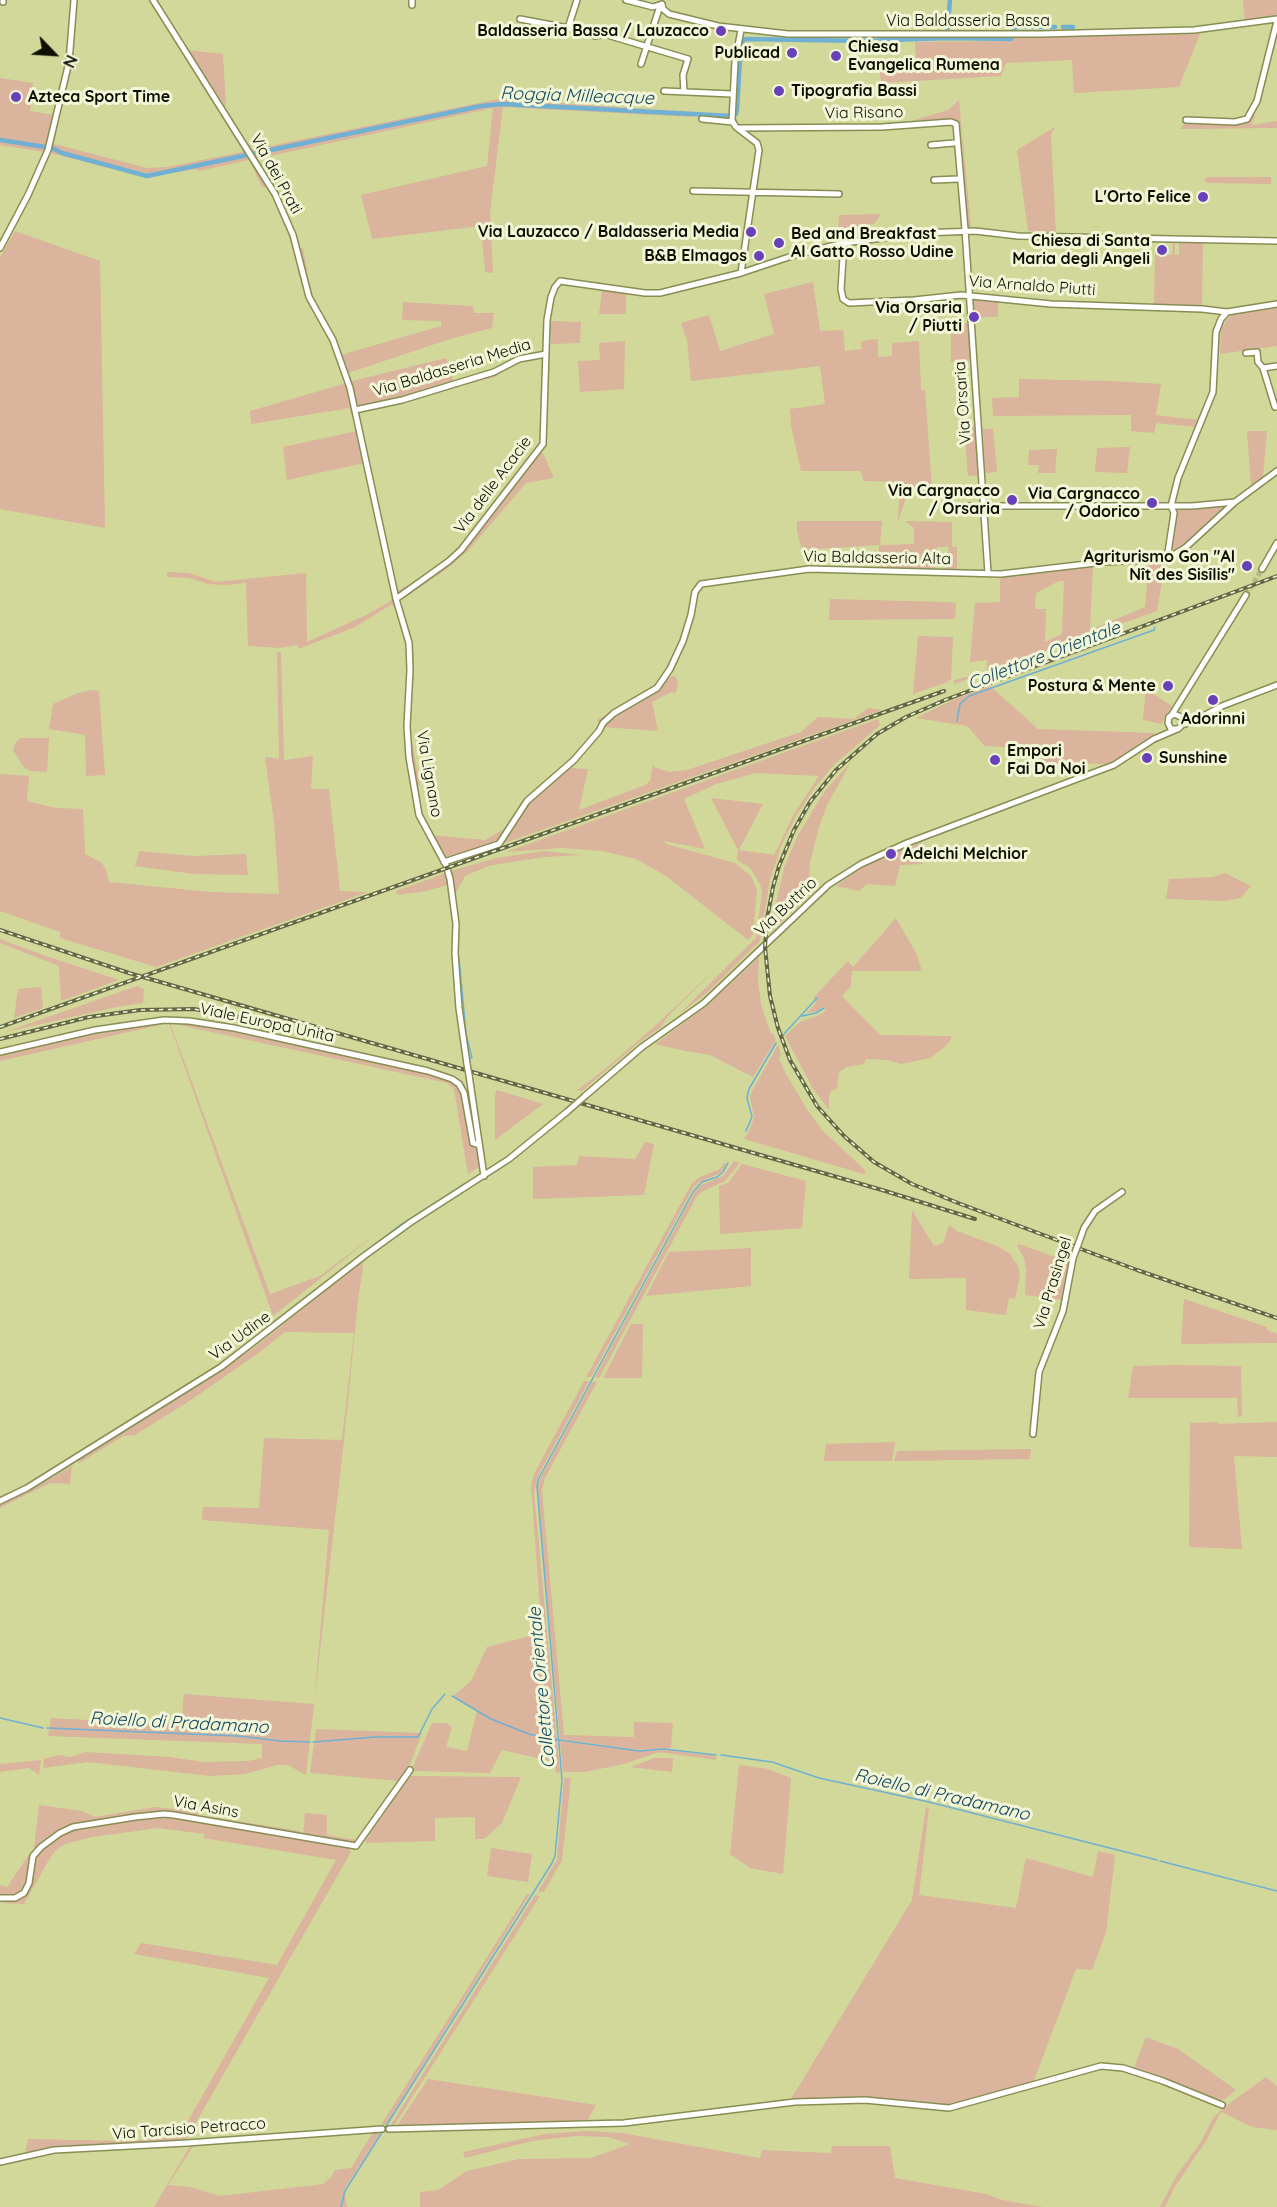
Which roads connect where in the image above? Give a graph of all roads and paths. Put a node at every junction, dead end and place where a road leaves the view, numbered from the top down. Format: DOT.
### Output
graph roads {
  1 [pos="74,0"];
  2 [pos="153,0"];
  3 [pos="577,0"];
  4 [pos="626,0"];
  5 [pos="661,6"];
  6 [pos="520,19"];
  7 [pos="1277,20"];
  8 [pos="568,28"];
  9 [pos="741,30"];
  10 [pos="646,46"];
  11 [pos="641,64"];
  12 [pos="664,91"];
  13 [pos="684,92"];
  14 [pos="732,94"];
  15 [pos="732,118"];
  16 [pos="702,119"];
  17 [pos="1186,120"];
  18 [pos="738,128"];
  19 [pos="954,143"];
  20 [pos="931,145"];
  21 [pos="957,179"];
  22 [pos="934,180"];
  23 [pos="693,191"];
  24 [pos="753,192"];
  25 [pos="839,194"];
  26 [pos="965,231"];
  27 [pos="1277,241"];
  28 [pos="844,243"];
  29 [pos="0,248"];
  30 [pos="741,273"];
  31 [pos="970,295"];
  32 [pos="1277,304"];
  33 [pos="1227,312"];
  34 [pos="1246,353"];
  35 [pos="546,354"];
  36 [pos="1277,366"];
  37 [pos="1263,368"];
  38 [pos="1276,407"];
  39 [pos="355,410"];
  40 [pos="1277,417"];
  41 [pos="1277,471"];
  42 [pos="1235,502"];
  43 [pos="984,504"];
  44 [pos="946,506"];
  45 [pos="1171,506"];
  46 [pos="1277,543"];
  47 [pos="1167,559"];
  48 [pos="1262,569"];
  49 [pos="988,573"];
  50 [pos="1246,596"];
  51 [pos="396,599"];
  52 [pos="1277,685"];
  53 [pos="1182,698"];
  54 [pos="1171,716"];
  55 [pos="1180,716"];
  56 [pos="1198,719"];
  57 [pos="1168,723"];
  58 [pos="1182,725"];
  59 [pos="1175,730"];
  60 [pos="1154,739"];
  61 [pos="444,862"];
  62 [pos="0,1052"];
  63 [pos="479,1145"];
  64 [pos="484,1176"];
  65 [pos="1122,1192"];
  66 [pos="1033,1434"];
  67 [pos="0,1501"];
  68 [pos="410,1770"];
  69 [pos="0,1898"];
  70 [pos="1222,2105"];
  71 [pos="0,2162"];
  1 -- 29 [label="street"];
  2 -- 39 [label="street, Via dei Prati"];
  3 -- 8 [label="street"];
  4 -- 5 [label="street, Via Baldasseria Bassa"];
  5 -- 9 [label="street, Via Baldasseria Bassa"];
  5 -- 10 [label="street"];
  6 -- 8 [label="street"];
  7 -- 9 [label="street, Via Baldasseria Bassa"];
  7 -- 17 [label="street"];
  8 -- 10 [label="street"];
  9 -- 14 [label="street"];
  10 -- 11 [label="street"];
  10 -- 13 [label="street"];
  12 -- 13 [label="street"];
  13 -- 14 [label="street"];
  14 -- 15 [label="street"];
  15 -- 16 [label="street"];
  15 -- 18 [label="street"];
  18 -- 24 [label="street"];
  18 -- 26 [label="street, Via Risano"];
  19 -- 20 [label="street"];
  21 -- 22 [label="street"];
  23 -- 24 [label="street"];
  24 -- 25 [label="street"];
  24 -- 30 [label="street"];
  26 -- 27 [label="street, Via Baldasseria Media"];
  26 -- 28 [label="street, Via Baldasseria Media"];
  26 -- 31 [label="street, Via Orsaria"];
  28 -- 30 [label="street, Via Baldasseria Media"];
  28 -- 31 [label="street, Via Arnaldo Piutti"];
  30 -- 35 [label="street, Via Baldasseria Media"];
  31 -- 33 [label="street, Via Arnaldo Piutti"];
  31 -- 43 [label="street, Via Orsaria"];
  32 -- 33 [label="street, Via Arnaldo Piutti"];
  33 -- 45 [label="street"];
  34 -- 37 [label="street"];
  35 -- 39 [label="street, Via Baldasseria Media"];
  35 -- 51 [label="street, Via delle Acacie"];
  36 -- 37 [label="street"];
  37 -- 38 [label="street"];
  38 -- 40 [label="street"];
  39 -- 51 [label="street, Via Lignano"];
  41 -- 42 [label="street"];
  42 -- 45 [label="street"];
  42 -- 47 [label="street"];
  43 -- 44 [label="street"];
  43 -- 45 [label="street"];
  43 -- 49 [label="street, Via Orsaria"];
  45 -- 47 [label="street"];
  46 -- 48 [label="street"];
  47 -- 49 [label="street, Via Baldasseria Alta"];
  49 -- 61 [label="street, Via Baldasseria Alta"];
  50 -- 53 [label="street, Via Buttrio"];
  51 -- 61 [label="street, Via Lignano"];
  52 -- 56 [label="street, Via Buttrio"];
  53 -- 54 [label="street, Via Buttrio"];
  53 -- 55 [label="street"];
  54 -- 55 [label="street"];
  54 -- 57 [label="street, Via Buttrio"];
  55 -- 56 [label="street"];
  55 -- 58 [label="street"];
  56 -- 58 [label="street, Via Buttrio"];
  57 -- 59 [label="street"];
  57 -- 60 [label="street, Via Buttrio"];
  58 -- 59 [label="street, Via Buttrio"];
  59 -- 60 [label="street, Via Buttrio"];
  60 -- 64 [label="street, Via Buttrio, bridge"];
  61 -- 63 [label="street, Via Lignano, bridge"];
  62 -- 63 [label="street, Viale Europa Unita"];
  63 -- 64 [label="street, Via Lignano"];
  64 -- 67 [label="street, Via Udine"];
  65 -- 66 [label="street, Via Prasingel, bridge"];
  68 -- 69 [label="street, Via Asins"];
  70 -- 71 [label="street, Via Tarcisio Petracco"];
}
